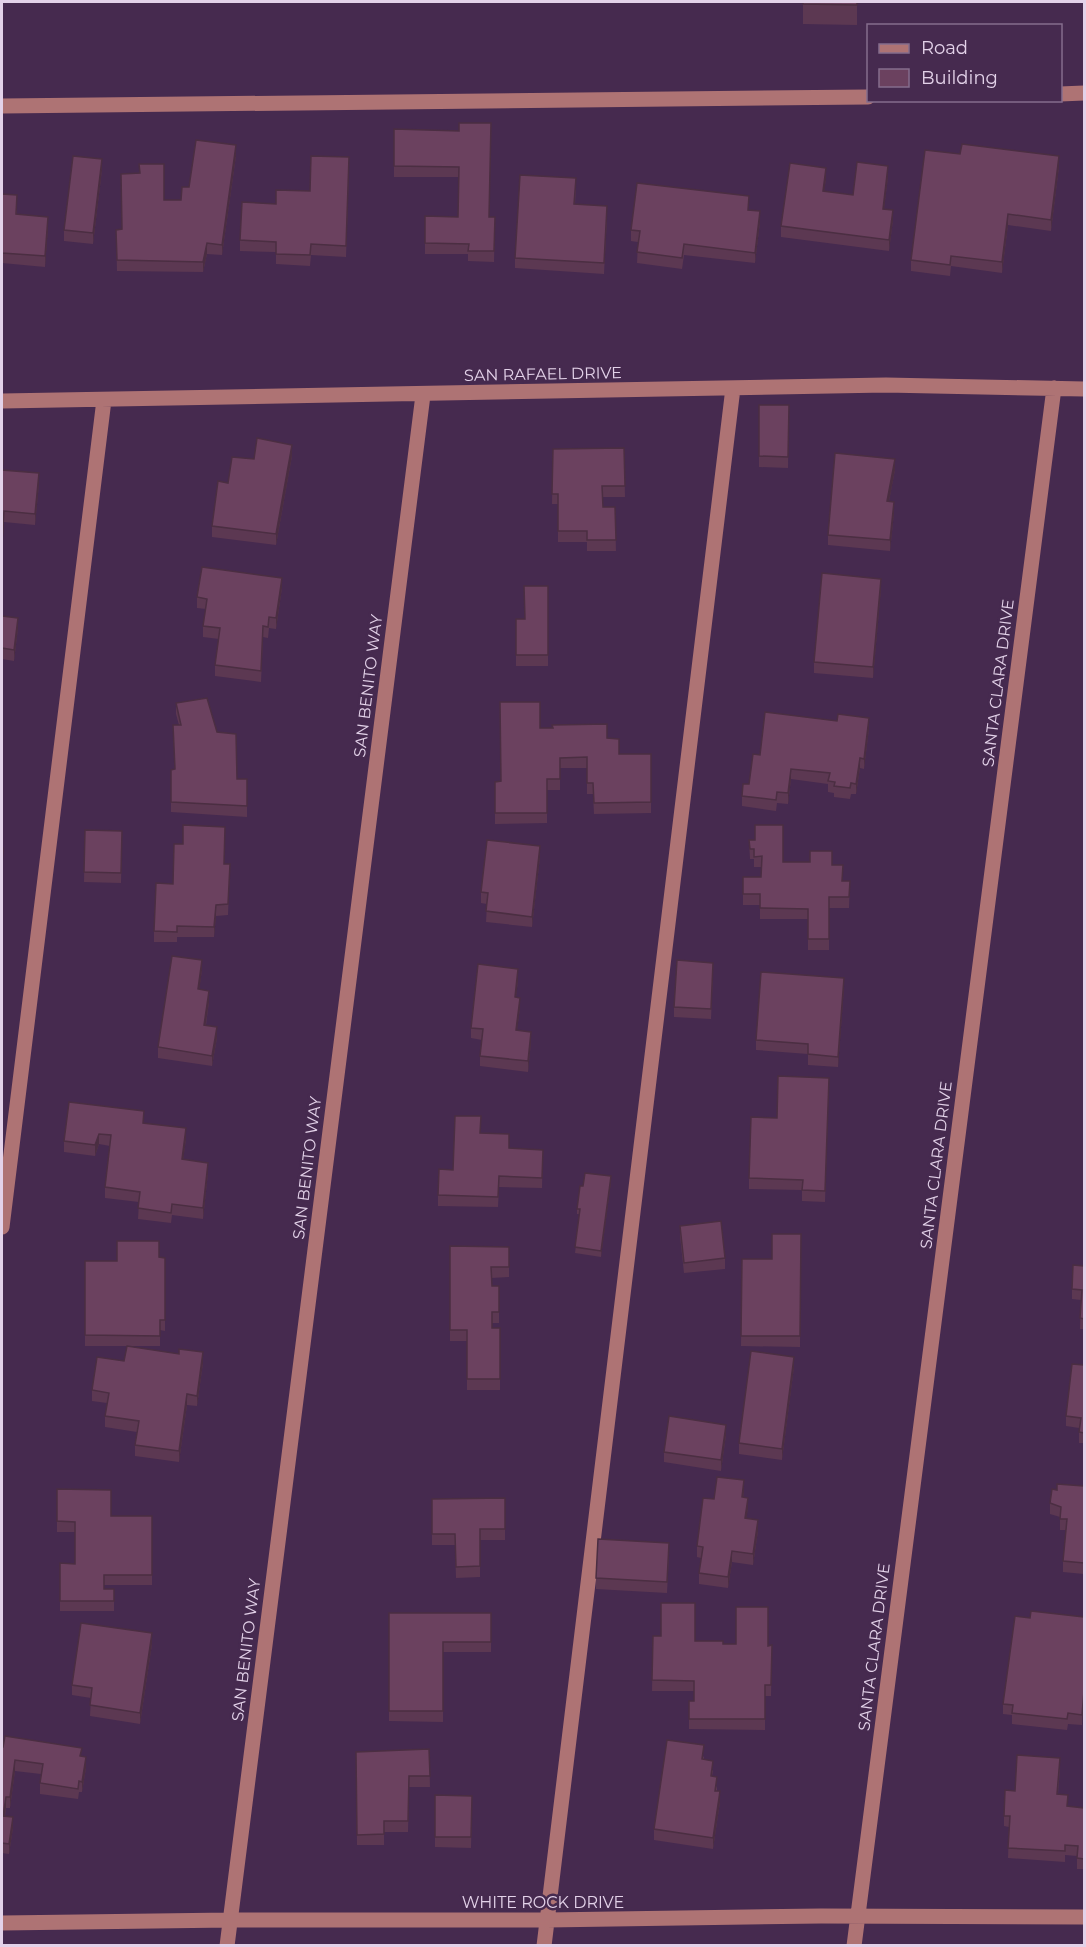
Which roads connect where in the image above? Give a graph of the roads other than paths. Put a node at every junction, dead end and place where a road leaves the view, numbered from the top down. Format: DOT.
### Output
graph roads {
  1 [pos="1084,93"];
  2 [pos="1062,94"];
  3 [pos="867,97"];
  4 [pos="2,106"];
  5 [pos="733,388"];
  6 [pos="1054,388"];
  7 [pos="1084,389"];
  8 [pos="423,395"];
  9 [pos="104,400"];
  10 [pos="2,401"];
  11 [pos="2,1227"];
  12 [pos="857,1916"];
  13 [pos="1084,1917"];
  14 [pos="230,1920"];
  15 [pos="547,1920"];
  16 [pos="2,1923"];
  17 [pos="227,1946"];
  18 [pos="544,1946"];
  19 [pos="854,1946"];
  1 -- 2 [label="street"];
  3 -- 4 [label="street"];
  5 -- 6 [label="street, SAN RAFAEL DRIVE"];
  5 -- 8 [label="street, SAN RAFAEL DRIVE"];
  5 -- 15 [label="street"];
  6 -- 7 [label="street, SAN RAFAEL DRIVE"];
  6 -- 12 [label="street, SANTA CLARA DRIVE"];
  8 -- 9 [label="street, SAN RAFAEL DRIVE"];
  8 -- 14 [label="street, SAN BENITO WAY"];
  9 -- 10 [label="street, SAN RAFAEL DRIVE"];
  9 -- 11 [label="street"];
  12 -- 13 [label="street, WHITE ROCK DRIVE"];
  12 -- 15 [label="street, WHITE ROCK DRIVE"];
  12 -- 19 [label="street, SANTA CLARA DRIVE"];
  14 -- 15 [label="street, WHITE ROCK DRIVE"];
  14 -- 16 [label="street, WHITE ROCK DRIVE"];
  14 -- 17 [label="street, SAN BENITO WAY"];
  15 -- 18 [label="street"];
}
